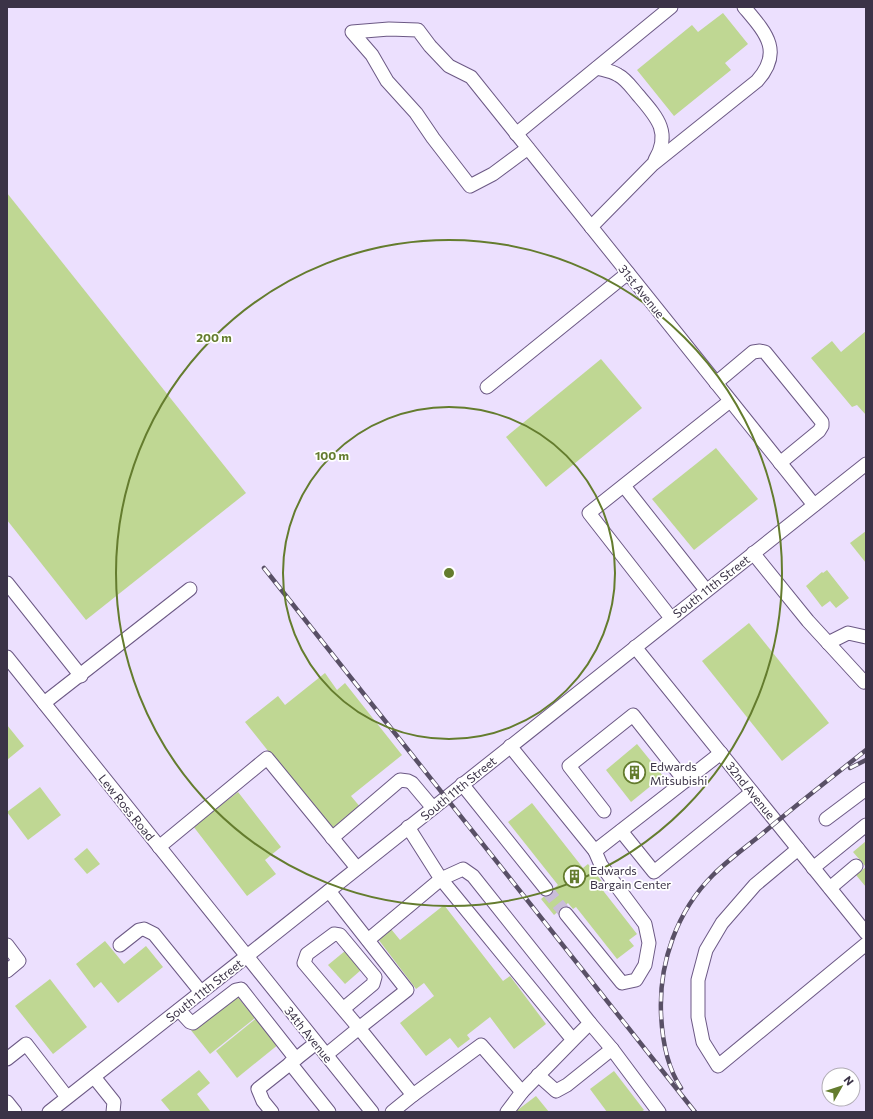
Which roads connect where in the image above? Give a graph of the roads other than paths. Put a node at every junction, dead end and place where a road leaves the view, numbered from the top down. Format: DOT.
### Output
graph roads {
  1 [pos="671,7"];
  2 [pos="744,7"];
  3 [pos="597,68"];
  4 [pos="516,134"];
  5 [pos="528,148"];
  6 [pos="652,165"];
  7 [pos="591,227"];
  8 [pos="628,274"];
  9 [pos="716,383"];
  10 [pos="487,387"];
  11 [pos="730,401"];
  12 [pos="780,463"];
  13 [pos="865,468"];
  14 [pos="624,486"];
  15 [pos="814,505"];
  16 [pos="754,553"];
  17 [pos="7,582"];
  18 [pos="190,589"];
  19 [pos="706,590"];
  20 [pos="671,618"];
  21 [pos="866,637"];
  22 [pos="828,643"];
  23 [pos="635,647"];
  24 [pos="7,657"];
  25 [pos="80,676"];
  26 [pos="866,681"];
  27 [pos="44,703"];
  28 [pos="510,746"];
  29 [pos="720,753"];
  30 [pos="685,781"];
  31 [pos="462,784"];
  32 [pos="866,789"];
  33 [pos="752,792"];
  34 [pos="433,808"];
  35 [pos="604,811"];
  36 [pos="826,819"];
  37 [pos="866,825"];
  38 [pos="408,828"];
  39 [pos="621,831"];
  40 [pos="332,838"];
  41 [pos="159,846"];
  42 [pos="798,849"];
  43 [pos="595,851"];
  44 [pos="856,866"];
  45 [pos="357,868"];
  46 [pos="813,868"];
  47 [pos="441,880"];
  48 [pos="830,888"];
  49 [pos="546,889"];
  50 [pos="329,891"];
  51 [pos="566,914"];
  52 [pos="863,924"];
  53 [pos="368,940"];
  54 [pos="866,944"];
  55 [pos="7,945"];
  56 [pos="120,945"];
  57 [pos="247,956"];
  58 [pos="7,971"];
  59 [pos="203,991"];
  60 [pos="218,1004"];
  61 [pos="343,1009"];
  62 [pos="179,1010"];
  63 [pos="590,1023"];
  64 [pos="360,1028"];
  65 [pos="574,1040"];
  66 [pos="316,1043"];
  67 [pos="612,1050"];
  68 [pos="326,1055"];
  69 [pos="7,1059"];
  70 [pos="293,1061"];
  71 [pos="538,1075"];
  72 [pos="94,1077"];
  73 [pos="522,1092"];
  74 [pos="413,1095"];
  75 [pos="68,1097"];
  76 [pos="7,1102"];
  77 [pos="15,1112"];
  78 [pos="49,1112"];
  79 [pos="113,1112"];
  80 [pos="272,1112"];
  81 [pos="329,1112"];
  82 [pos="372,1112"];
  83 [pos="392,1112"];
  84 [pos="507,1112"];
  85 [pos="659,1112"];
  1 -- 3 [label="street"];
  2 -- 6 [label="street"];
  3 -- 4 [label="street"];
  3 -- 6 [label="street"];
  4 -- 5 [label="street, 31st Avenue"];
  4 -- 5 [label="street, 31st Avenue"];
  5 -- 7 [label="street, 31st Avenue"];
  6 -- 7 [label="street"];
  7 -- 8 [label="street, 31st Avenue"];
  8 -- 9 [label="street, 31st Avenue"];
  8 -- 10 [label="street"];
  9 -- 11 [label="street, 31st Avenue"];
  9 -- 12 [label="street"];
  11 -- 12 [label="street, 31st Avenue"];
  11 -- 14 [label="street"];
  12 -- 15 [label="street, 31st Avenue"];
  13 -- 15 [label="street, South 11th Street"];
  14 -- 19 [label="street"];
  14 -- 20 [label="street"];
  15 -- 16 [label="street, South 11th Street"];
  16 -- 19 [label="street, South 11th Street"];
  16 -- 22 [label="street"];
  17 -- 25 [label="street"];
  18 -- 25 [label="street"];
  19 -- 20 [label="street, South 11th Street"];
  20 -- 23 [label="street, South 11th Street"];
  21 -- 22 [label="street"];
  22 -- 26 [label="street"];
  23 -- 28 [label="street, South 11th Street"];
  23 -- 29 [label="street, 32nd Avenue"];
  24 -- 27 [label="street, Lew Ross Road"];
  25 -- 27 [label="street"];
  27 -- 41 [label="street, Lew Ross Road"];
  28 -- 31 [label="street, South 11th Street"];
  28 -- 43 [label="street"];
  29 -- 30 [label="street"];
  29 -- 33 [label="street, 32nd Avenue"];
  30 -- 35 [label="street"];
  30 -- 39 [label="street"];
  31 -- 34 [label="street, South 11th Street"];
  31 -- 49 [label="street"];
  32 -- 36 [label="street"];
  33 -- 39 [label="street"];
  33 -- 42 [label="street, 32nd Avenue"];
  34 -- 38 [label="street, South 11th Street"];
  34 -- 40 [label="street"];
  37 -- 46 [label="street"];
  38 -- 45 [label="street, South 11th Street"];
  38 -- 47 [label="street"];
  39 -- 43 [label="street"];
  40 -- 41 [label="street"];
  40 -- 45 [label="street"];
  41 -- 57 [label="street, Lew Ross Road"];
  42 -- 46 [label="street, 32nd Avenue"];
  42 -- 54 [label="street"];
  43 -- 51 [label="street"];
  44 -- 48 [label="street"];
  45 -- 50 [label="street, South 11th Street"];
  46 -- 48 [label="street, 32nd Avenue"];
  47 -- 53 [label="street"];
  47 -- 63 [label="street"];
  47 -- 65 [label="street"];
  48 -- 52 [label="street, 32nd Avenue"];
  50 -- 53 [label="street"];
  50 -- 57 [label="street, South 11th Street"];
  53 -- 64 [label="street"];
  55 -- 58 [label="street"];
  56 -- 59 [label="street"];
  57 -- 59 [label="street, South 11th Street"];
  57 -- 66 [label="street, 34th Avenue"];
  59 -- 60 [label="street"];
  59 -- 62 [label="street, South 11th Street"];
  60 -- 62 [label="street"];
  60 -- 70 [label="street"];
  61 -- 61 [label="street"];
  61 -- 64 [label="street"];
  62 -- 72 [label="street, South 11th Street"];
  63 -- 65 [label="street"];
  63 -- 67 [label="street"];
  64 -- 68 [label="street"];
  64 -- 74 [label="street"];
  65 -- 71 [label="street"];
  66 -- 68 [label="street, 34th Avenue"];
  66 -- 70 [label="street"];
  67 -- 71 [label="street"];
  67 -- 85 [label="street"];
  68 -- 82 [label="street, 34th Avenue"];
  69 -- 75 [label="street"];
  70 -- 80 [label="street"];
  70 -- 81 [label="street"];
  71 -- 73 [label="street"];
  72 -- 75 [label="street, South 11th Street"];
  72 -- 79 [label="street"];
  73 -- 74 [label="street"];
  73 -- 84 [label="street"];
  74 -- 83 [label="street"];
  75 -- 78 [label="street, South 11th Street"];
  76 -- 77 [label="street"];
}
